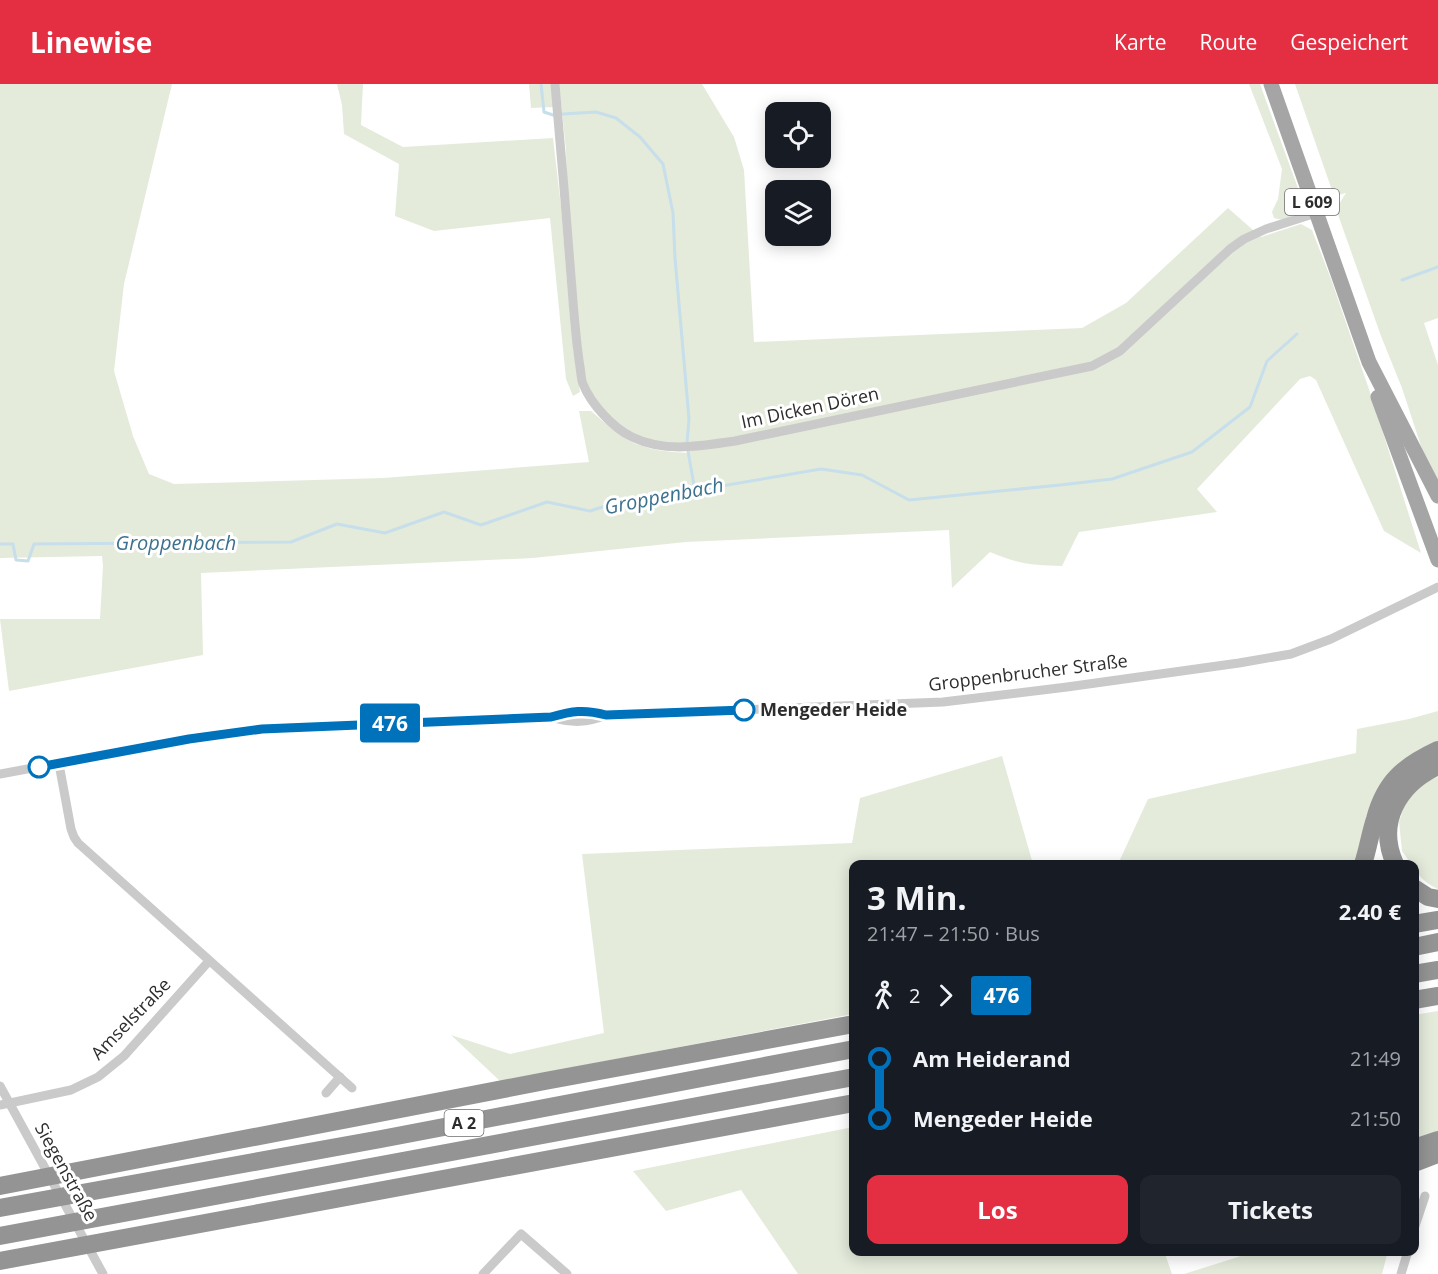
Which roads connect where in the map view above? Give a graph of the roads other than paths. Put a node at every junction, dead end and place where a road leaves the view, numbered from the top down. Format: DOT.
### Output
graph roads {
  1 [pos="555,84"];
  2 [pos="1270,84"];
  3 [pos="1316,213"];
  4 [pos="1369,362"];
  5 [pos="1438,496"];
  6 [pos="1438,560"];
  7 [pos="1438,586"];
  8 [pos="1438,750"];
  9 [pos="59,764"];
  10 [pos="1438,766"];
  11 [pos="0,774"];
  12 [pos="1364,860"];
  13 [pos="1393,860"];
  14 [pos="1419,891"];
  15 [pos="1438,899"];
  16 [pos="1438,920"];
  17 [pos="1419,923"];
  18 [pos="1438,942"];
  19 [pos="1419,945"];
  20 [pos="209,961"];
  21 [pos="1438,970"];
  22 [pos="1419,973"];
  23 [pos="1438,996"];
  24 [pos="1419,999"];
  25 [pos="849,1025"];
  26 [pos="849,1050"];
  27 [pos="340,1077"];
  28 [pos="849,1078"];
  29 [pos="0,1086"];
  30 [pos="352,1088"];
  31 [pos="326,1093"];
  32 [pos="5,1104"];
  33 [pos="849,1104"];
  34 [pos="1438,1140"];
  35 [pos="1419,1146"];
  36 [pos="1438,1154"];
  37 [pos="1419,1161"];
  38 [pos="0,1186"];
  39 [pos="1425,1196"];
  40 [pos="0,1208"];
  41 [pos="1419,1214"];
  42 [pos="0,1236"];
  43 [pos="1406,1256"];
  44 [pos="0,1261"];
  45 [pos="103,1274"];
  46 [pos="483,1274"];
  47 [pos="567,1274"];
  48 [pos="1401,1274"];
  1 -- 3 [label="street, Im Dicken Dören"];
  2 -- 3 [label="main road, L 609"];
  3 -- 4 [label="main road, L 609"];
  4 -- 5 [label="main road, L 609"];
  4 -- 6 [label="main road, L 609"];
  7 -- 9 [label="street, Groppenbrucher Straße"];
  8 -- 12 [label="highway"];
  9 -- 11 [label="street, Groppenbrucher Straße"];
  9 -- 20 [label="street"];
  10 -- 13 [label="highway"];
  14 -- 15 [label="highway"];
  16 -- 17 [label="highway"];
  18 -- 19 [label="highway"];
  20 -- 27 [label="street"];
  20 -- 32 [label="street, Amselstraße"];
  21 -- 22 [label="highway"];
  23 -- 24 [label="highway"];
  25 -- 38 [label="highway"];
  26 -- 40 [label="highway, A 2"];
  27 -- 30 [label="street"];
  27 -- 31 [label="street"];
  28 -- 42 [label="highway, A 2"];
  29 -- 32 [label="street, Siegenstraße"];
  32 -- 45 [label="street, Siegenstraße"];
  33 -- 44 [label="highway"];
  34 -- 35 [label="highway"];
  36 -- 37 [label="highway"];
  39 -- 41 [label="street"];
  43 -- 48 [label="street"];
  46 -- 47 [label="street"];
}
